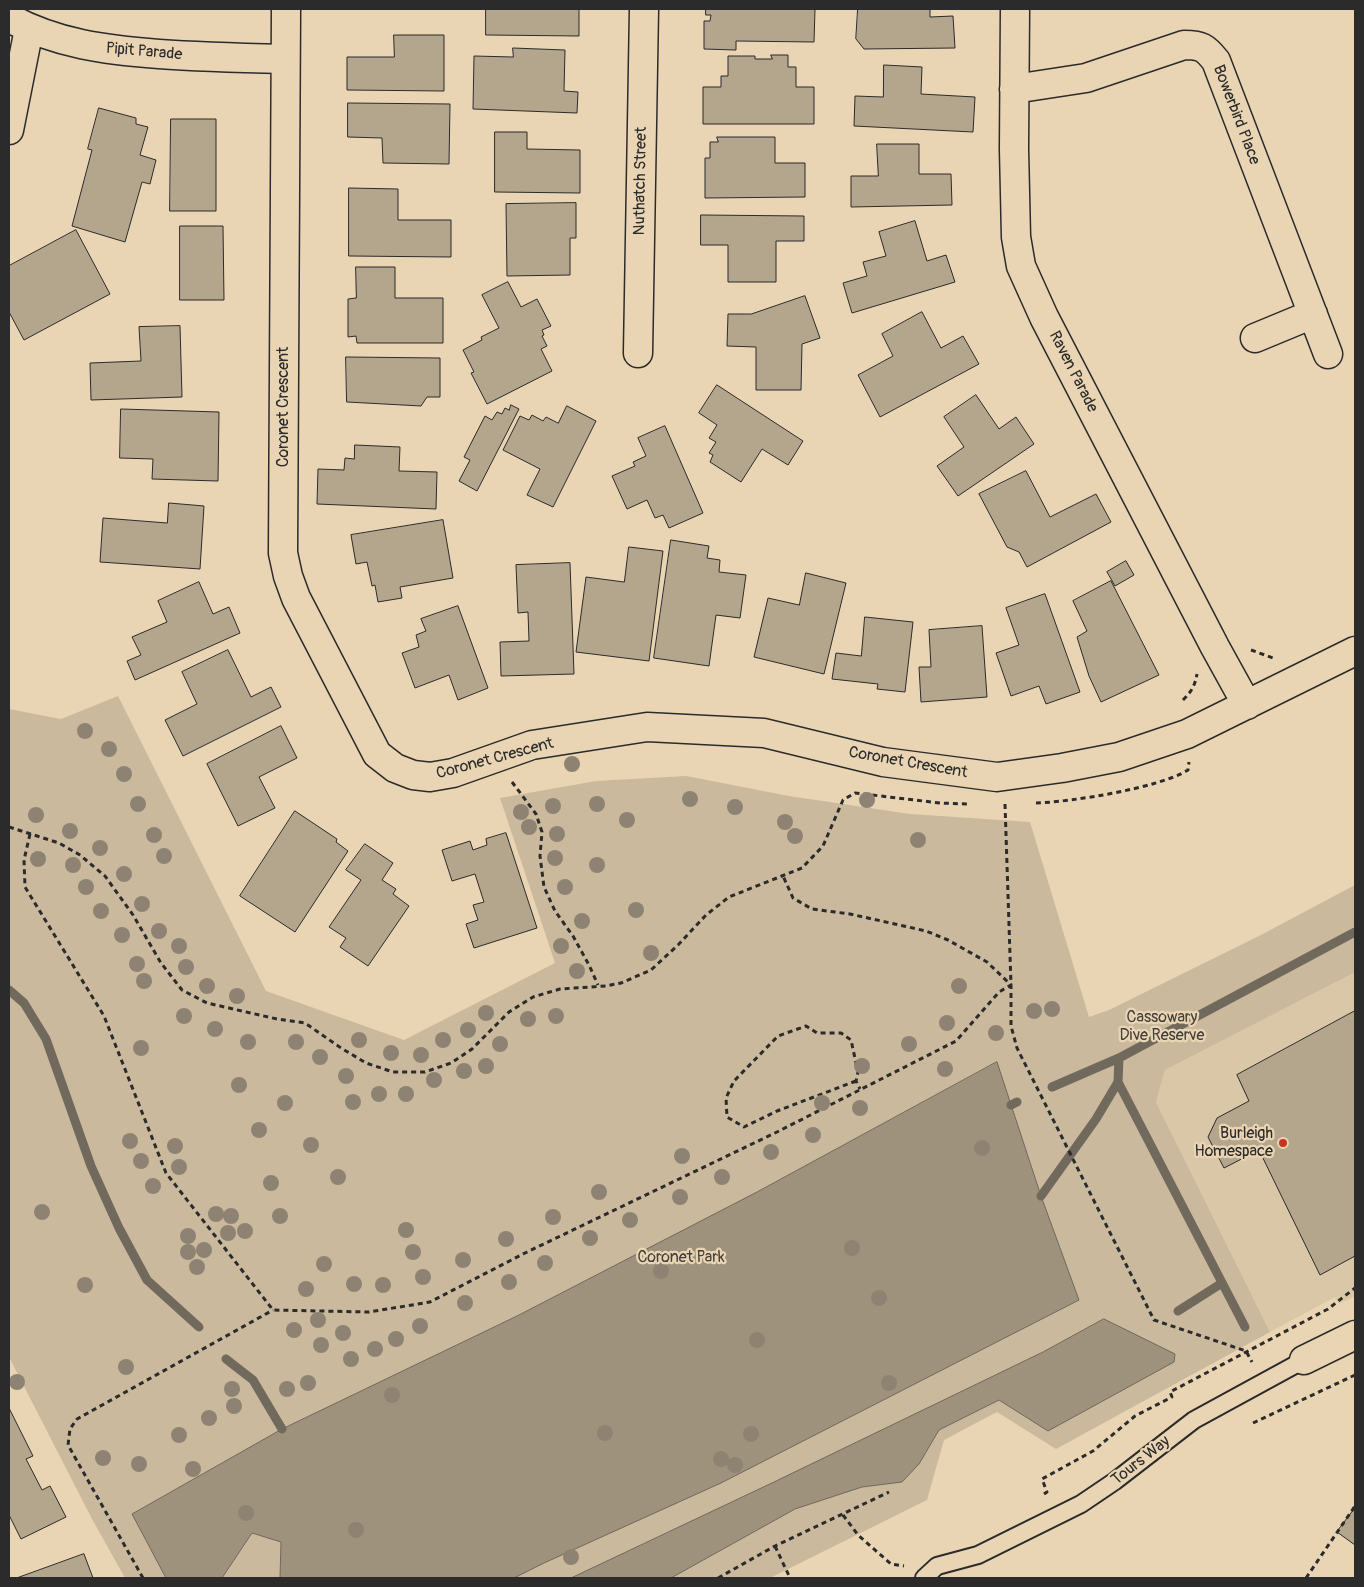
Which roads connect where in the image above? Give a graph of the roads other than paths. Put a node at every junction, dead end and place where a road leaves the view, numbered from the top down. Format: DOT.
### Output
graph roads {
  1 [pos="286,9"];
  2 [pos="644,9"];
  3 [pos="1015,9"];
  4 [pos="19,23"];
  5 [pos="285,59"];
  6 [pos="1014,89"];
  7 [pos="9,130"];
  8 [pos="1314,314"];
  9 [pos="1255,338"];
  10 [pos="638,353"];
  11 [pos="1328,354"];
  12 [pos="1355,651"];
  13 [pos="1247,705"];
  14 [pos="1355,1335"];
  15 [pos="1304,1360"];
  16 [pos="924,1578"];
  1 -- 5 [label="street, Coronet Crescent"];
  2 -- 10 [label="street, Nuthatch Street"];
  3 -- 6 [label="street, Raven Parade"];
  4 -- 5 [label="street, Pipit Parade"];
  4 -- 7 [label="street"];
  5 -- 13 [label="street, Coronet Crescent"];
  6 -- 8 [label="street, Bowerbird Place"];
  6 -- 13 [label="street, Raven Parade"];
  8 -- 9 [label="street"];
  8 -- 11 [label="street, Bowerbird Place"];
  12 -- 13 [label="street, Coronet Crescent"];
  14 -- 15 [label="street, Tours Way"];
  15 -- 16 [label="lane, Tours Way"];
}
